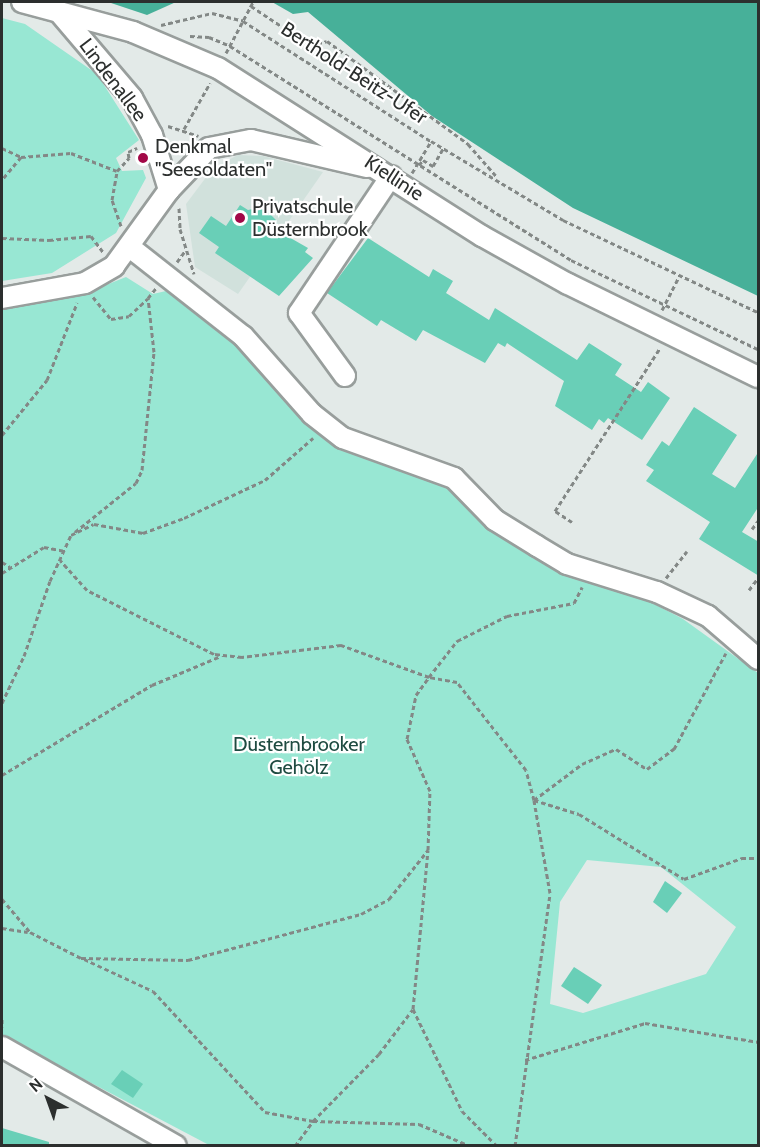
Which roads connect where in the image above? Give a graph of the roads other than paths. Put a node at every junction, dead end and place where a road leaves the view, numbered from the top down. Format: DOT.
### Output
graph roads {
  1 [pos="22,2"];
  2 [pos="58,11"];
  3 [pos="387,174"];
  4 [pos="169,190"];
  5 [pos="130,248"];
  6 [pos="2,298"];
  7 [pos="345,376"];
  8 [pos="759,376"];
  9 [pos="759,659"];
  10 [pos="2,1047"];
  11 [pos="176,1146"];
  1 -- 2 [label="street, Kiellinie"];
  2 -- 3 [label="street, Kiellinie"];
  2 -- 4 [label="street, Lindenallee"];
  3 -- 4 [label="street"];
  3 -- 7 [label="street"];
  3 -- 8 [label="street, Kiellinie"];
  4 -- 5 [label="street"];
  5 -- 6 [label="street"];
  5 -- 9 [label="street"];
  10 -- 11 [label="street"];
}
